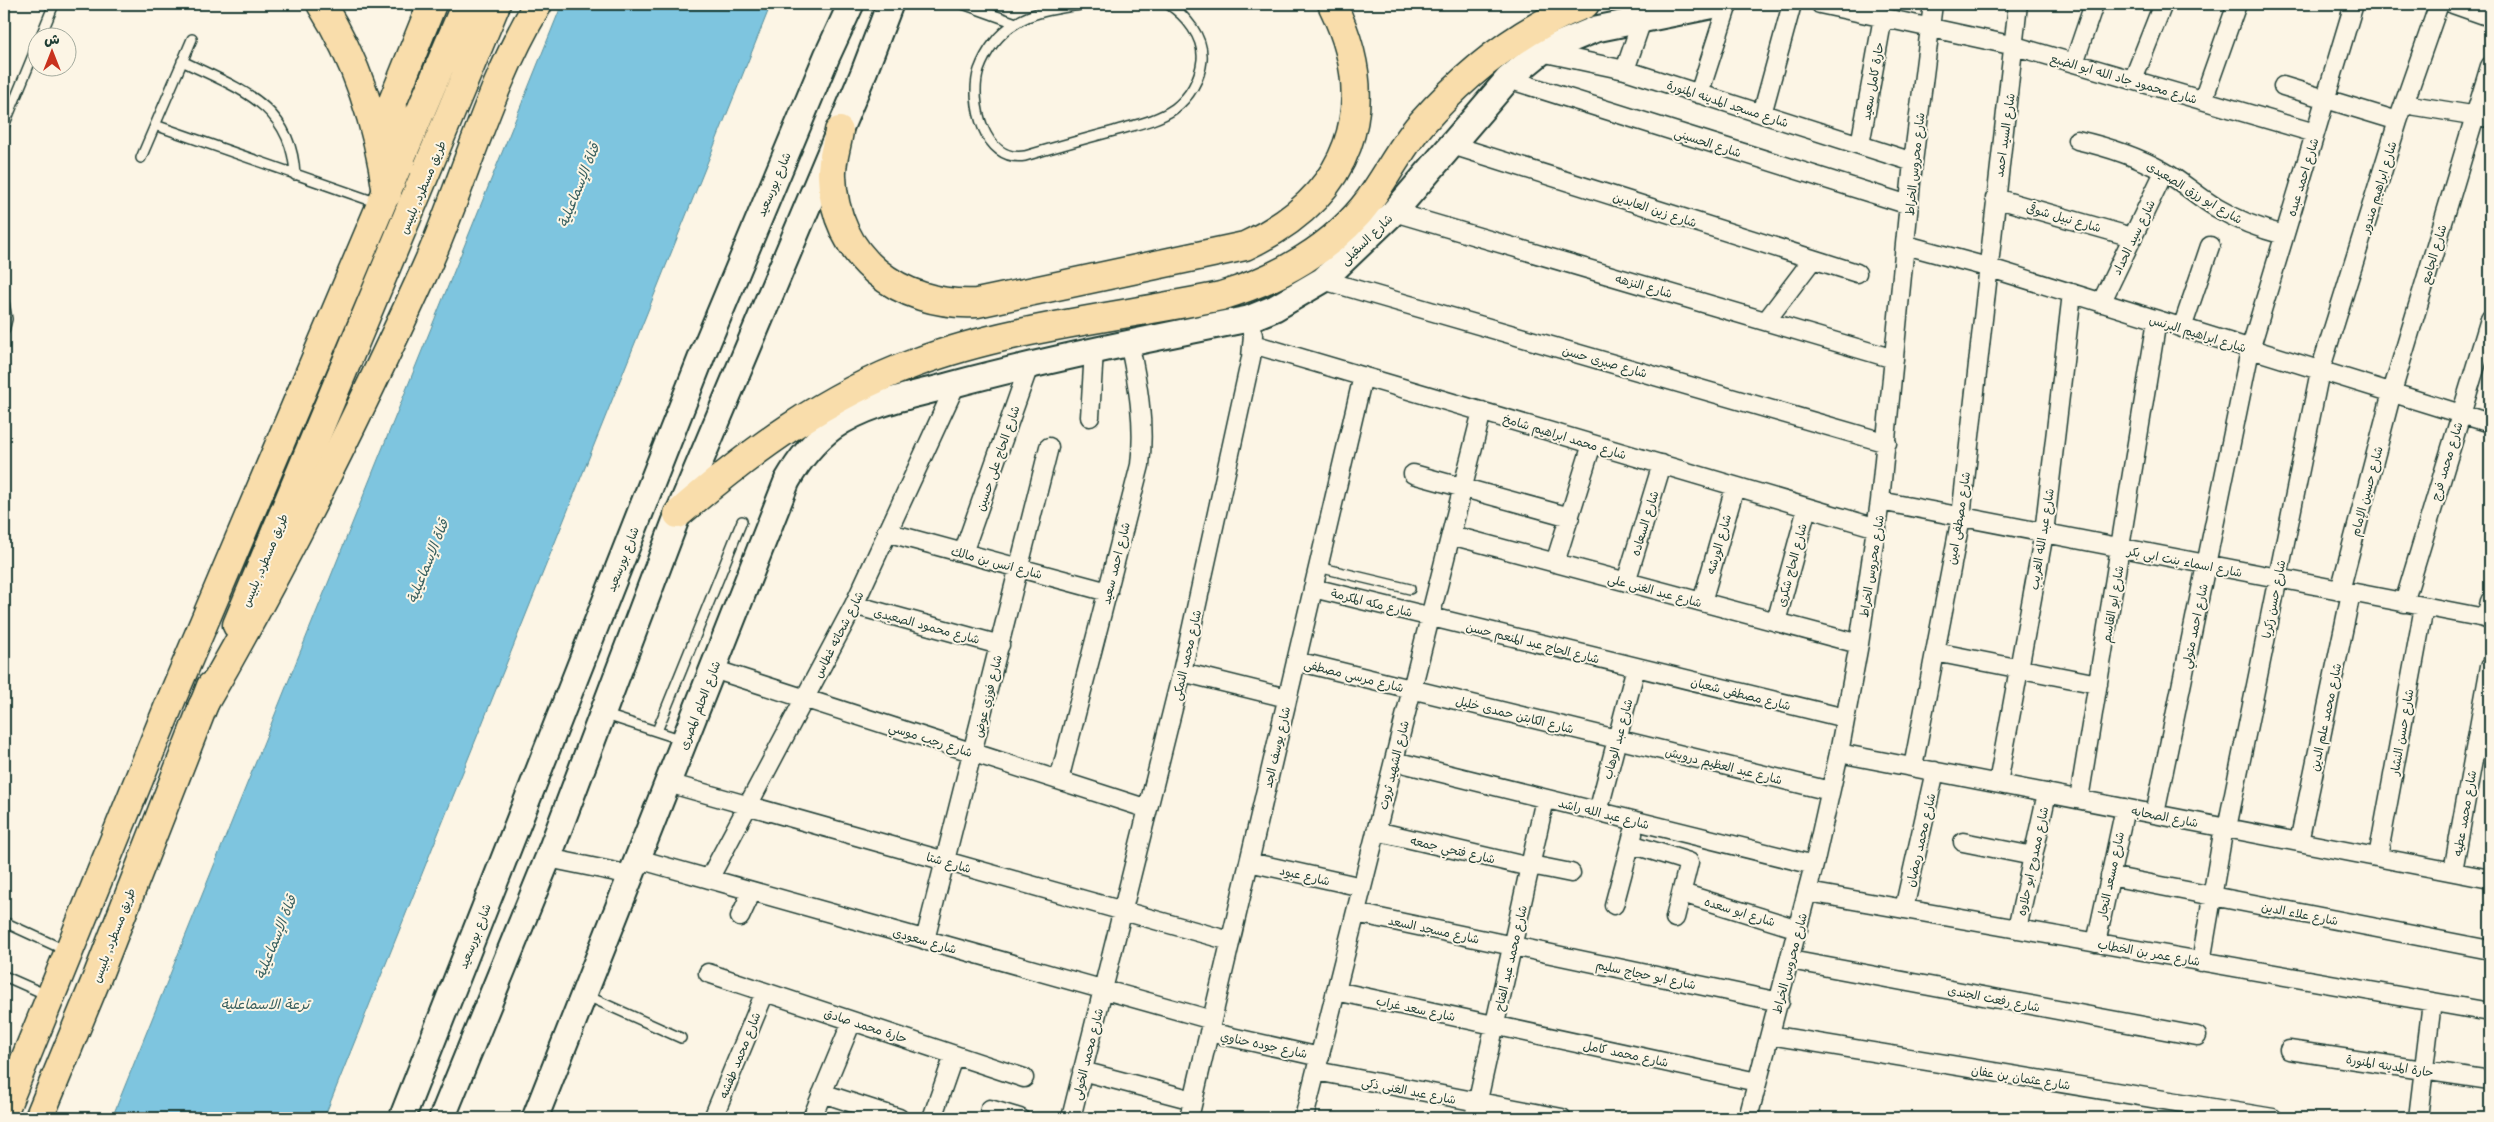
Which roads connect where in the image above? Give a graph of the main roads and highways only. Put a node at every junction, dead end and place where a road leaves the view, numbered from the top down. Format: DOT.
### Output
graph roads {
  1 [pos="321,4"];
  2 [pos="432,4"];
  3 [pos="466,4"];
  4 [pos="496,4"];
  5 [pos="538,4"];
  6 [pos="851,4"];
  7 [pos="890,4"];
  8 [pos="1332,4"];
  9 [pos="1585,4"];
  10 [pos="1720,4"];
  11 [pos="839,131"];
  12 [pos="400,163"];
  13 [pos="385,200"];
  14 [pos="956,384"];
  15 [pos="678,514"];
  16 [pos="202,707"];
  17 [pos="4,1111"];
  18 [pos="39,1118"];
  19 [pos="402,1118"];
  20 [pos="442,1118"];
  21 [pos="535,1118"];
  1 -- 13 [label="main road"];
  2 -- 12 [label="main road"];
  3 -- 12 [label="main road"];
  4 -- 16 [label="main road, طريق مسطرد, بلبيس"];
  5 -- 16 [label="main road"];
  6 -- 19 [label="main road, شارع بورسعيد"];
  7 -- 11 [label="main road"];
  8 -- 11 [label="main road"];
  9 -- 15 [label="main road"];
  10 -- 14 [label="main road, شارع السقيلى"];
  11 -- 15 [label="main road"];
  12 -- 13 [label="main road"];
  13 -- 17 [label="main road"];
  14 -- 21 [label="main road, شارع الحلم المصرى"];
  15 -- 20 [label="main road"];
  16 -- 18 [label="main road, طريق مسطرد, بلبيس"];
}
